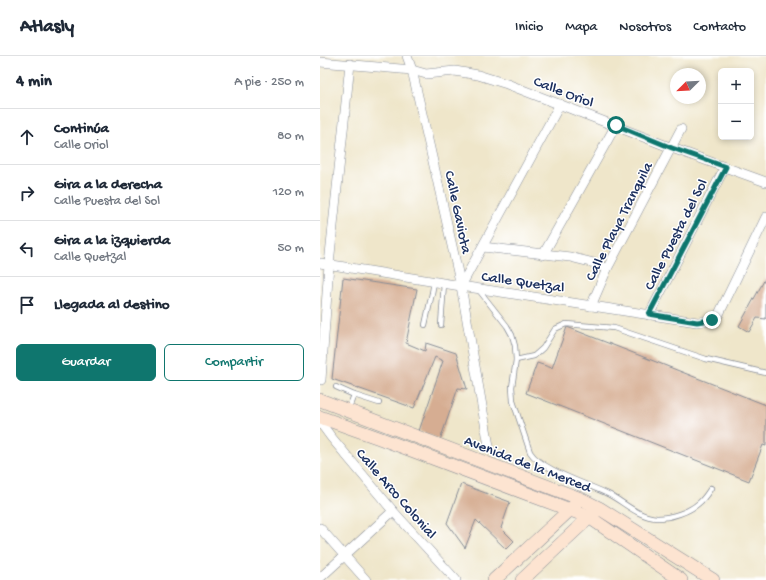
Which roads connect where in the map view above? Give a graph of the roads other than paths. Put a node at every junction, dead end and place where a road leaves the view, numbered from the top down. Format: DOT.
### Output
graph roads {
  1 [pos="407,56"];
  2 [pos="320,62"];
  3 [pos="350,64"];
  4 [pos="412,70"];
  5 [pos="560,104"];
  6 [pos="616,125"];
  7 [pos="681,129"];
  8 [pos="672,148"];
  9 [pos="726,167"];
  10 [pos="766,182"];
  11 [pos="766,217"];
  12 [pos="483,247"];
  13 [pos="543,255"];
  14 [pos="324,264"];
  15 [pos="606,269"];
  16 [pos="434,282"];
  17 [pos="444,283"];
  18 [pos="461,286"];
  19 [pos="477,289"];
  20 [pos="591,306"];
  21 [pos="649,314"];
  22 [pos="424,325"];
  23 [pos="441,325"];
  24 [pos="516,360"];
  25 [pos="766,373"];
  26 [pos="321,380"];
  27 [pos="336,387"];
  28 [pos="354,395"];
  29 [pos="320,400"];
  30 [pos="379,403"];
  31 [pos="348,410"];
  32 [pos="320,417"];
  33 [pos="320,422"];
  34 [pos="489,446"];
  35 [pos="711,488"];
  36 [pos="581,499"];
  37 [pos="599,508"];
  38 [pos="569,510"];
  39 [pos="393,512"];
  40 [pos="589,518"];
  41 [pos="320,528"];
  42 [pos="344,556"];
  43 [pos="320,578"];
  44 [pos="366,580"];
  45 [pos="456,580"];
  46 [pos="494,580"];
  47 [pos="522,580"];
  48 [pos="681,580"];
  49 [pos="713,580"];
  1 -- 4 [label="street, Calle Gaviota"];
  2 -- 3 [label="street, Calle Oriol"];
  3 -- 4 [label="street, Calle Oriol"];
  3 -- 14 [label="street"];
  4 -- 5 [label="street, Calle Oriol"];
  4 -- 18 [label="street, Calle Gaviota"];
  5 -- 6 [label="street, Calle Oriol"];
  5 -- 12 [label="street"];
  6 -- 8 [label="street, Calle Oriol"];
  6 -- 13 [label="street"];
  7 -- 8 [label="street, Calle Playa Tranquila"];
  8 -- 9 [label="street, Calle Oriol"];
  8 -- 15 [label="street, Calle Playa Tranquila"];
  9 -- 10 [label="street, Calle Oriol"];
  9 -- 21 [label="street, Calle Puesta del Sol"];
  11 -- 21 [label="street, Calle Quetzal"];
  12 -- 13 [label="street"];
  12 -- 18 [label="street"];
  13 -- 15 [label="street"];
  14 -- 16 [label="street, Calle Quetzal"];
  14 -- 26 [label="street"];
  15 -- 20 [label="street, Calle Playa Tranquila"];
  16 -- 17 [label="street, Calle Quetzal"];
  16 -- 22 [label="lane"];
  17 -- 18 [label="street, Calle Quetzal"];
  17 -- 23 [label="lane"];
  18 -- 19 [label="street, Calle Quetzal"];
  18 -- 34 [label="street, Calle Gaviota"];
  19 -- 20 [label="street, Calle Quetzal"];
  19 -- 24 [label="lane"];
  20 -- 21 [label="street, Calle Quetzal"];
  24 -- 25 [label="lane"];
  24 -- 35 [label="lane"];
  27 -- 28 [label="lane"];
  28 -- 30 [label="lane"];
  28 -- 31 [label="lane"];
  29 -- 31 [label="street, Avenida de la Merced"];
  31 -- 36 [label="street, Avenida de la Merced"];
  32 -- 38 [label="street, Avenida de la Merced"];
  33 -- 39 [label="street, Calle Arco Colonial"];
  36 -- 37 [label="street, Avenida de la Merced"];
  36 -- 38 [label="street"];
  37 -- 40 [label="street"];
  37 -- 49 [label="street, Avenida de la Merced"];
  38 -- 40 [label="street, Avenida de la Merced"];
  38 -- 46 [label="street"];
  39 -- 42 [label="street"];
  39 -- 45 [label="street, Calle Arco Colonial"];
  40 -- 47 [label="street"];
  40 -- 48 [label="street, Avenida de la Merced"];
  41 -- 42 [label="street"];
  42 -- 43 [label="street"];
  42 -- 44 [label="street"];
}
